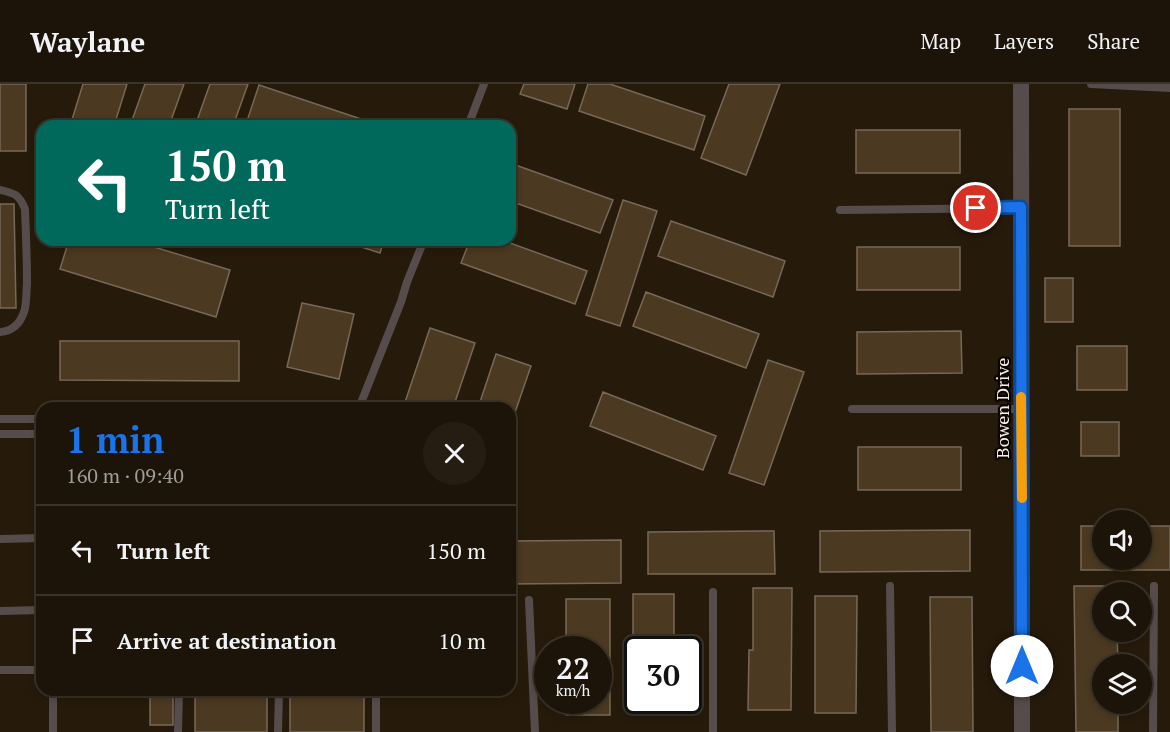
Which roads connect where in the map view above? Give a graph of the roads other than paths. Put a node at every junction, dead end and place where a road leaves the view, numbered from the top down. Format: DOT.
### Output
graph roads {
  1 [pos="484,84"];
  2 [pos="1021,84"];
  3 [pos="1091,84"];
  4 [pos="1170,87"];
  5 [pos="470,120"];
  6 [pos="0,190"];
  7 [pos="1021,207"];
  8 [pos="840,210"];
  9 [pos="422,246"];
  10 [pos="0,332"];
  11 [pos="360,402"];
  12 [pos="852,409"];
  13 [pos="1021,409"];
  14 [pos="0,419"];
  15 [pos="36,419"];
  16 [pos="0,434"];
  17 [pos="36,434"];
  18 [pos="36,538"];
  19 [pos="0,539"];
  20 [pos="890,586"];
  21 [pos="1154,586"];
  22 [pos="713,592"];
  23 [pos="530,600"];
  24 [pos="36,610"];
  25 [pos="0,611"];
  26 [pos="0,670"];
  27 [pos="36,670"];
  28 [pos="53,696"];
  29 [pos="179,696"];
  30 [pos="279,696"];
  31 [pos="376,696"];
  32 [pos="53,732"];
  33 [pos="178,732"];
  34 [pos="278,732"];
  35 [pos="376,732"];
  36 [pos="535,732"];
  37 [pos="713,732"];
  38 [pos="892,732"];
  39 [pos="1022,732"];
  40 [pos="1153,732"];
  1 -- 5 [label="lane"];
  2 -- 7 [label="street, Bowen Drive"];
  3 -- 4 [label="lane"];
  6 -- 10 [label="lane"];
  7 -- 8 [label="lane"];
  7 -- 13 [label="street, Bowen Drive"];
  9 -- 11 [label="lane"];
  12 -- 13 [label="lane"];
  13 -- 39 [label="street, Bowen Drive"];
  14 -- 15 [label="lane"];
  16 -- 17 [label="lane"];
  18 -- 19 [label="lane"];
  20 -- 38 [label="lane"];
  21 -- 40 [label="lane"];
  22 -- 37 [label="lane"];
  23 -- 36 [label="lane"];
  24 -- 25 [label="lane"];
  26 -- 27 [label="lane"];
  28 -- 32 [label="lane"];
  29 -- 33 [label="lane"];
  30 -- 34 [label="lane"];
  31 -- 35 [label="lane"];
}
